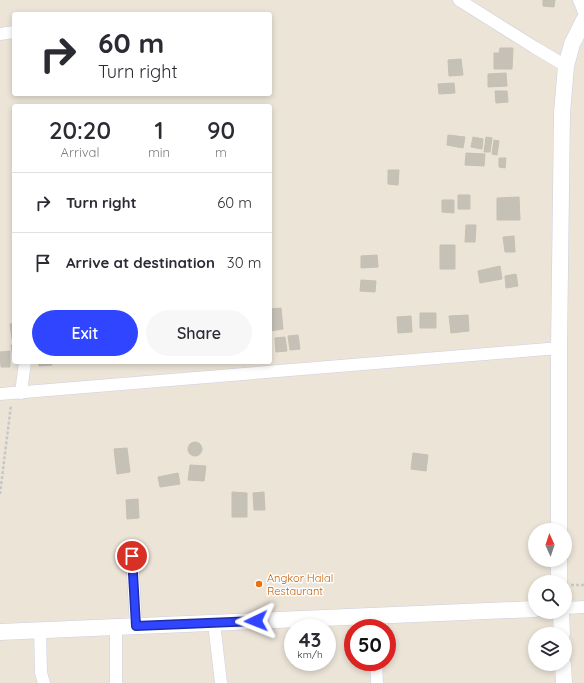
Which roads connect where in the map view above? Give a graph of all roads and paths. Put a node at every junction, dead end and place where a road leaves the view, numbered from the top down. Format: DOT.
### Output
graph roads {
  1 [pos="459,0"];
  2 [pos="579,0"];
  3 [pos="584,12"];
  4 [pos="584,20"];
  5 [pos="12,32"];
  6 [pos="0,34"];
  7 [pos="566,66"];
  8 [pos="559,348"];
  9 [pos="24,364"];
  10 [pos="17,393"];
  11 [pos="0,394"];
  12 [pos="0,494"];
  13 [pos="559,523"];
  14 [pos="132,556"];
  15 [pos="584,607"];
  16 [pos="572,608"];
  17 [pos="528,610"];
  18 [pos="396,620"];
  19 [pos="344,622"];
  20 [pos="214,623"];
  21 [pos="136,626"];
  22 [pos="116,627"];
  23 [pos="40,630"];
  24 [pos="0,632"];
  25 [pos="376,671"];
  26 [pos="563,671"];
  27 [pos="44,683"];
  28 [pos="116,683"];
  29 [pos="221,683"];
  30 [pos="377,683"];
  31 [pos="564,683"];
  1 -- 7 [label="street"];
  2 -- 3 [label="street"];
  4 -- 7 [label="main road"];
  5 -- 6 [label="street"];
  7 -- 8 [label="main road"];
  8 -- 10 [label="street"];
  8 -- 13 [label="main road"];
  9 -- 10 [label="street"];
  10 -- 11 [label="street"];
  10 -- 12 [label="path"];
  14 -- 21 [label="street"];
  15 -- 16 [label="street"];
  17 -- 18 [label="main road"];
  19 -- 20 [label="main road"];
  20 -- 21 [label="main road"];
  20 -- 29 [label="street"];
  21 -- 22 [label="main road"];
  22 -- 23 [label="main road"];
  22 -- 28 [label="street"];
  23 -- 24 [label="main road"];
  23 -- 27 [label="street"];
  25 -- 30 [label="street"];
  26 -- 31 [label="main road"];
}
